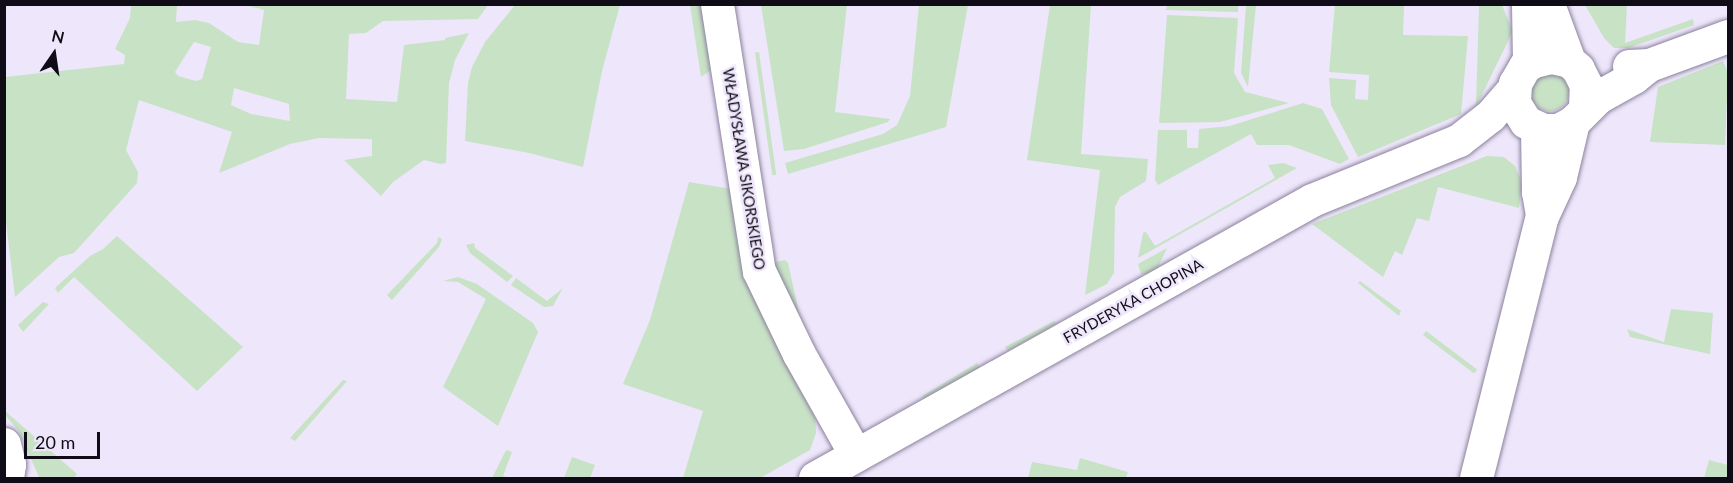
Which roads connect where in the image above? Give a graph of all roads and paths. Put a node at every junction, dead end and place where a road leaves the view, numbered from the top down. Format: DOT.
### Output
graph roads {
  1 [pos="717,4"];
  2 [pos="1528,4"];
  3 [pos="1548,4"];
  4 [pos="1728,36"];
  5 [pos="1572,64"];
  6 [pos="1649,65"];
  7 [pos="1521,76"];
  8 [pos="1579,115"];
  9 [pos="1533,126"];
  10 [pos="1460,140"];
  11 [pos="1542,216"];
  12 [pos="4,444"];
  13 [pos="856,455"];
  14 [pos="7,478"];
  15 [pos="815,478"];
  16 [pos="1476,478"];
  1 -- 13 [label="street, WŁADYSŁAWA SIKORSKIEGO"];
  2 -- 7 [label="street"];
  3 -- 5 [label="street"];
  4 -- 6 [label="street"];
  5 -- 6 [label="street"];
  5 -- 7 [label="street"];
  5 -- 8 [label="street"];
  6 -- 8 [label="street"];
  7 -- 9 [label="street"];
  7 -- 10 [label="street"];
  8 -- 9 [label="street"];
  8 -- 11 [label="street"];
  9 -- 10 [label="street"];
  9 -- 11 [label="street"];
  10 -- 13 [label="street, FRYDERYKA CHOPINA"];
  11 -- 16 [label="street"];
  12 -- 14 [label="street"];
  13 -- 15 [label="street, FRYDERYKA CHOPINA"];
}
